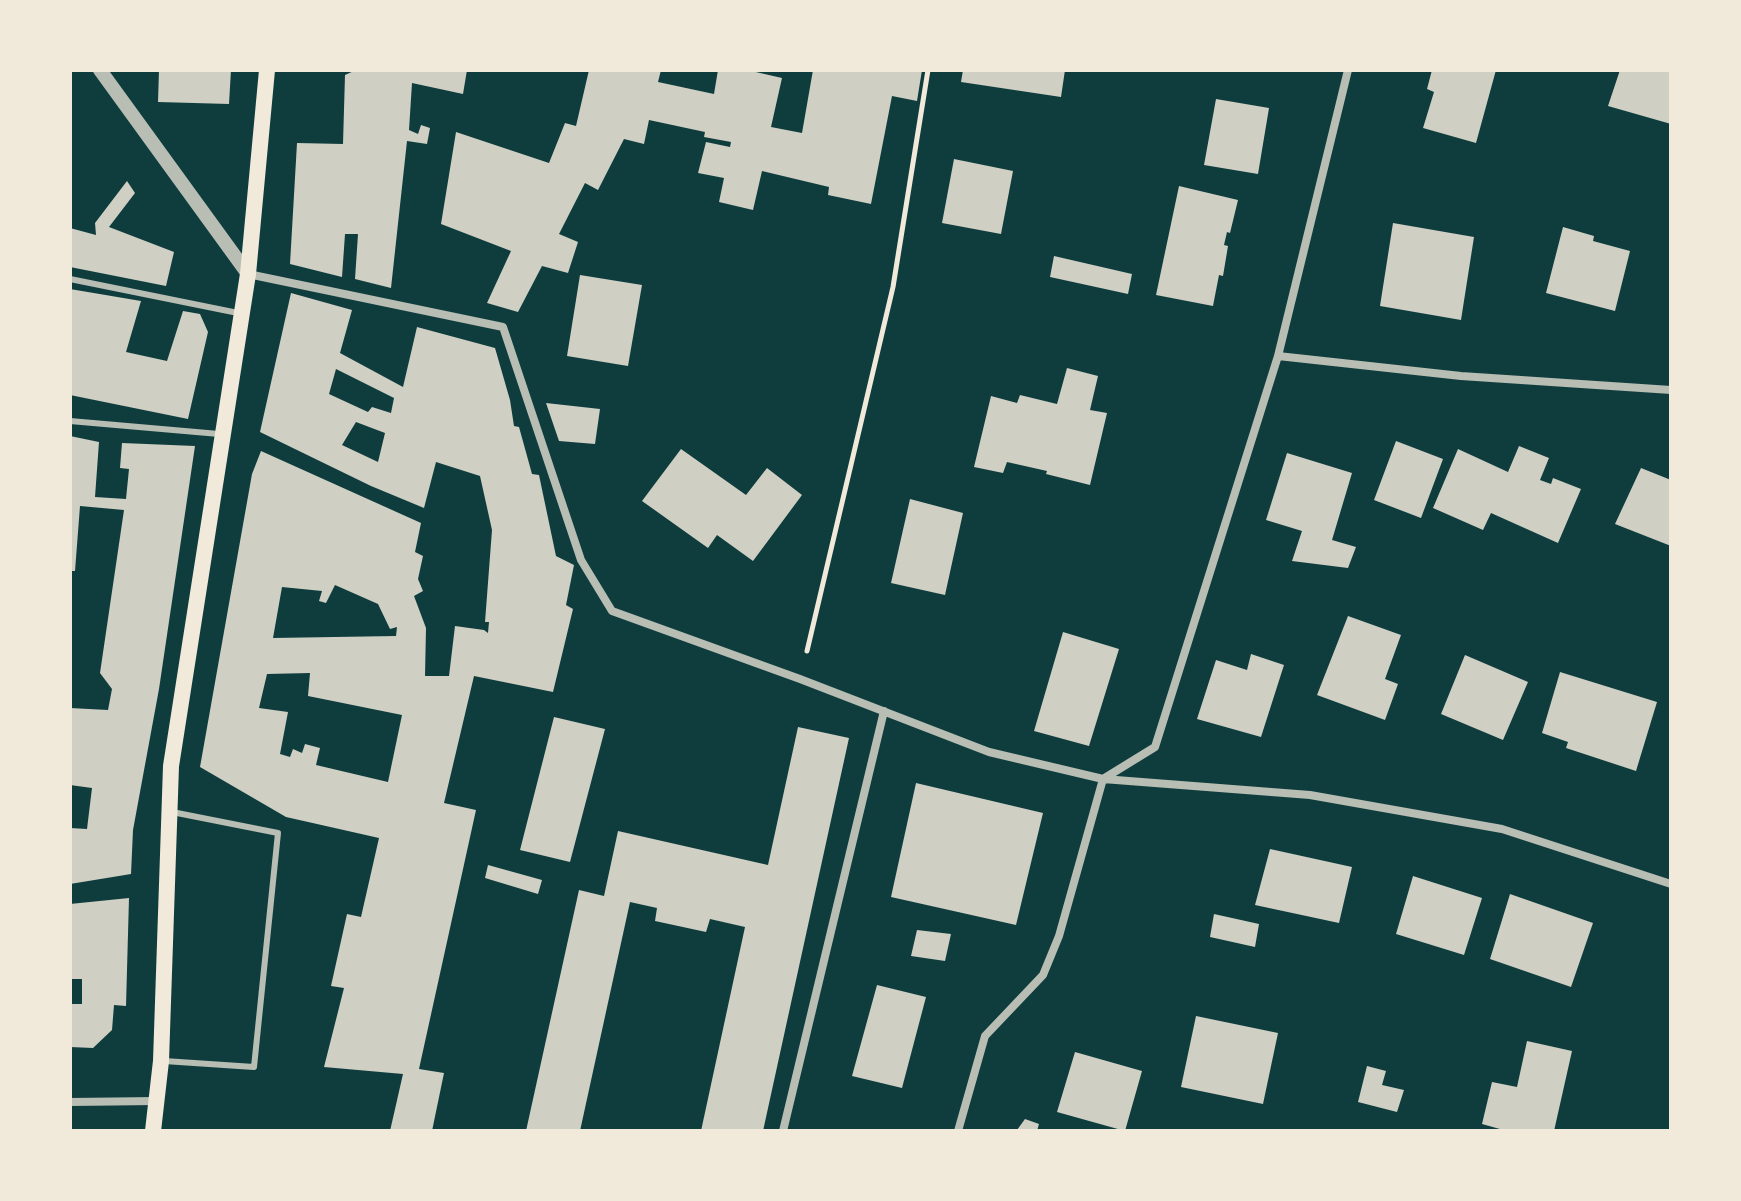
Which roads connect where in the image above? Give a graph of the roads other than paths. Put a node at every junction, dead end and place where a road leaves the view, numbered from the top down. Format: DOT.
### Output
graph roads {
  1 [pos="100,70"];
  2 [pos="267,70"];
  3 [pos="1348,70"];
  4 [pos="248,274"];
  5 [pos="70,279"];
  6 [pos="242,314"];
  7 [pos="1278,356"];
  8 [pos="1671,390"];
  9 [pos="70,421"];
  10 [pos="223,434"];
  11 [pos="884,711"];
  12 [pos="1103,779"];
  13 [pos="169,812"];
  14 [pos="1671,884"];
  15 [pos="161,1061"];
  16 [pos="157,1101"];
  17 [pos="70,1102"];
  18 [pos="153,1131"];
  19 [pos="783,1131"];
  20 [pos="958,1131"];
  1 -- 4 [label="street"];
  2 -- 4 [label="main road"];
  3 -- 7 [label="street"];
  4 -- 6 [label="main road"];
  4 -- 11 [label="street"];
  5 -- 6 [label="lane"];
  6 -- 10 [label="main road"];
  7 -- 8 [label="street"];
  7 -- 12 [label="street"];
  9 -- 10 [label="lane"];
  10 -- 13 [label="main road"];
  11 -- 12 [label="street"];
  11 -- 19 [label="street"];
  12 -- 14 [label="street"];
  12 -- 20 [label="street"];
  13 -- 15 [label="main road"];
  13 -- 15 [label="lane"];
  15 -- 16 [label="main road"];
  16 -- 17 [label="street"];
  16 -- 18 [label="main road"];
}
